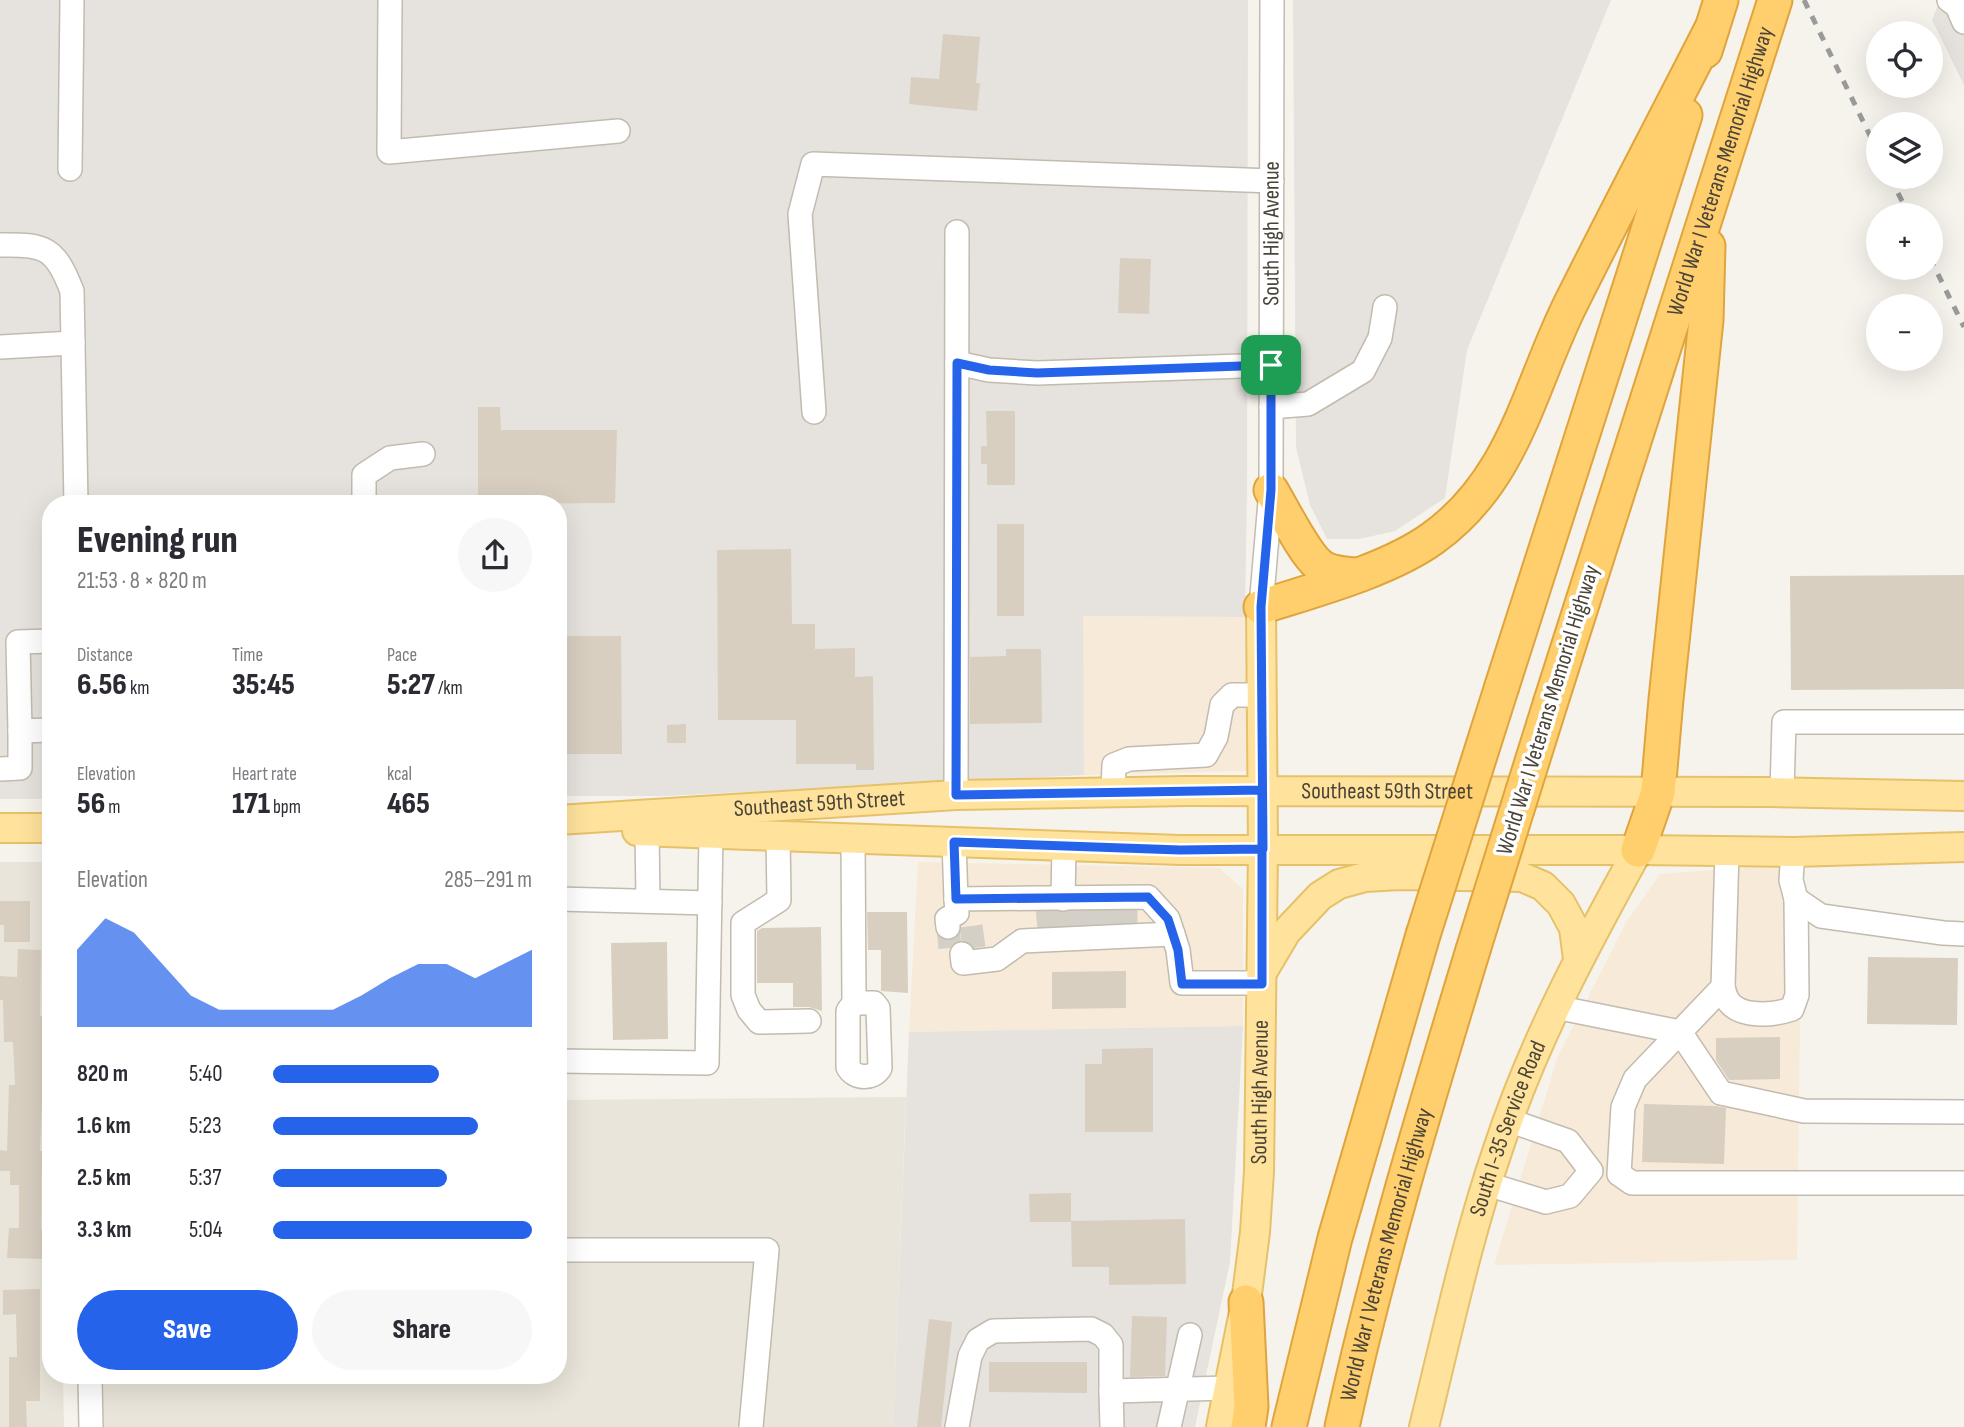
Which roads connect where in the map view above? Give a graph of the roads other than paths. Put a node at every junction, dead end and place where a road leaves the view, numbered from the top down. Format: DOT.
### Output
graph roads {
  1 [pos="72,0"];
  2 [pos="390,0"];
  3 [pos="1272,0"];
  4 [pos="1775,0"];
  5 [pos="1949,0"];
  6 [pos="1716,14"];
  7 [pos="1964,22"];
  8 [pos="618,131"];
  9 [pos="69,169"];
  10 [pos="1272,181"];
  11 [pos="1709,212"];
  12 [pos="957,232"];
  13 [pos="0,245"];
  14 [pos="1384,307"];
  15 [pos="73,343"];
  16 [pos="0,347"];
  17 [pos="957,363"];
  18 [pos="1271,365"];
  19 [pos="1271,407"];
  20 [pos="814,412"];
  21 [pos="423,454"];
  22 [pos="1271,490"];
  23 [pos="76,495"];
  24 [pos="364,495"];
  25 [pos="1356,575"];
  26 [pos="1261,607"];
  27 [pos="42,642"];
  28 [pos="1262,695"];
  29 [pos="1964,722"];
  30 [pos="13,726"];
  31 [pos="42,729"];
  32 [pos="0,769"];
  33 [pos="1262,790"];
  34 [pos="1113,792"];
  35 [pos="1658,792"];
  36 [pos="1782,792"];
  37 [pos="956,795"];
  38 [pos="1964,796"];
  39 [pos="567,819"];
  40 [pos="0,828"];
  41 [pos="42,828"];
  42 [pos="567,828"];
  43 [pos="647,831"];
  44 [pos="711,834"];
  45 [pos="778,836"];
  46 [pos="853,839"];
  47 [pos="954,842"];
  48 [pos="1063,846"];
  49 [pos="1964,846"];
  50 [pos="1263,849"];
  51 [pos="1638,850"];
  52 [pos="1727,851"];
  53 [pos="1794,852"];
  54 [pos="567,899"];
  55 [pos="1796,899"];
  56 [pos="648,901"];
  57 [pos="710,903"];
  58 [pos="1086,917"];
  59 [pos="960,931"];
  60 [pos="1173,934"];
  61 [pos="1964,934"];
  62 [pos="1578,959"];
  63 [pos="1262,978"];
  64 [pos="1723,988"];
  65 [pos="854,1003"];
  66 [pos="1555,1007"];
  67 [pos="809,1021"];
  68 [pos="1680,1032"];
  69 [pos="567,1061"];
  70 [pos="1964,1112"];
  71 [pos="1508,1120"];
  72 [pos="1591,1171"];
  73 [pos="1619,1174"];
  74 [pos="1964,1183"];
  75 [pos="1487,1184"];
  76 [pos="567,1250"];
  77 [pos="1246,1302"];
  78 [pos="1190,1335"];
  79 [pos="90,1384"];
  80 [pos="1229,1388"];
  81 [pos="1178,1389"];
  82 [pos="1111,1391"];
  83 [pos="90,1427"];
  84 [pos="751,1427"];
  85 [pos="957,1427"];
  86 [pos="1112,1427"];
  87 [pos="1169,1427"];
  88 [pos="1221,1427"];
  89 [pos="1248,1427"];
  90 [pos="1289,1427"];
  91 [pos="1342,1427"];
  92 [pos="1424,1427"];
  1 -- 9 [label="street"];
  2 -- 8 [label="street"];
  3 -- 10 [label="street, South High Avenue"];
  4 -- 11 [label="highway, World War I Veterans Memorial Highway"];
  5 -- 7 [label="street"];
  6 -- 25 [label="highway"];
  6 -- 90 [label="highway, bridge"];
  10 -- 18 [label="street, South High Avenue"];
  10 -- 20 [label="street"];
  11 -- 35 [label="highway"];
  11 -- 91 [label="highway, World War I Veterans Memorial Highway, bridge"];
  12 -- 17 [label="street"];
  13 -- 15 [label="street"];
  14 -- 19 [label="street"];
  15 -- 16 [label="street"];
  15 -- 23 [label="street"];
  17 -- 18 [label="street"];
  17 -- 37 [label="street"];
  18 -- 19 [label="street, South High Avenue"];
  19 -- 22 [label="street, South High Avenue"];
  21 -- 24 [label="street"];
  22 -- 25 [label="highway"];
  22 -- 26 [label="street, South High Avenue"];
  25 -- 26 [label="highway"];
  26 -- 28 [label="main road, South High Avenue"];
  27 -- 30 [label="street"];
  28 -- 33 [label="main road, South High Avenue"];
  28 -- 34 [label="street"];
  29 -- 36 [label="street"];
  30 -- 31 [label="street"];
  30 -- 32 [label="street"];
  33 -- 34 [label="main road, Southeast 59th Street"];
  33 -- 35 [label="main road, Southeast 59th Street"];
  33 -- 50 [label="main road, South High Avenue"];
  34 -- 37 [label="main road, Southeast 59th Street"];
  35 -- 36 [label="main road, Southeast 59th Street"];
  35 -- 51 [label="highway"];
  36 -- 38 [label="main road, Southeast 59th Street"];
  37 -- 39 [label="main road, Southeast 59th Street"];
  40 -- 41 [label="main road"];
  42 -- 43 [label="main road, Southeast 59th Street"];
  43 -- 44 [label="main road, Southeast 59th Street"];
  43 -- 56 [label="street"];
  44 -- 45 [label="main road, Southeast 59th Street"];
  44 -- 57 [label="street"];
  45 -- 46 [label="main road, Southeast 59th Street"];
  45 -- 67 [label="street"];
  46 -- 47 [label="main road, Southeast 59th Street"];
  46 -- 65 [label="street"];
  47 -- 48 [label="main road, Southeast 59th Street"];
  47 -- 59 [label="street"];
  48 -- 50 [label="main road, Southeast 59th Street"];
  48 -- 58 [label="street"];
  49 -- 53 [label="main road, Southeast 59th Street"];
  50 -- 51 [label="main road, Southeast 59th Street"];
  50 -- 63 [label="main road, South High Avenue"];
  51 -- 52 [label="main road, Southeast 59th Street"];
  51 -- 62 [label="main road, South I-35 Service Road"];
  52 -- 53 [label="main road, Southeast 59th Street"];
  52 -- 64 [label="street"];
  53 -- 55 [label="street"];
  54 -- 56 [label="street"];
  55 -- 61 [label="street"];
  55 -- 64 [label="street"];
  56 -- 57 [label="street"];
  57 -- 69 [label="street"];
  58 -- 59 [label="street"];
  58 -- 59 [label="street"];
  58 -- 60 [label="street"];
  58 -- 60 [label="street"];
  60 -- 63 [label="street"];
  62 -- 63 [label="main road"];
  62 -- 66 [label="main road, South I-35 Service Road"];
  63 -- 77 [label="main road, South High Avenue"];
  64 -- 68 [label="street"];
  66 -- 68 [label="street"];
  66 -- 71 [label="main road, South I-35 Service Road"];
  68 -- 70 [label="street"];
  68 -- 73 [label="street"];
  71 -- 72 [label="street"];
  71 -- 75 [label="main road, South I-35 Service Road"];
  72 -- 73 [label="street"];
  72 -- 75 [label="street"];
  73 -- 74 [label="street"];
  75 -- 92 [label="main road, South I-35 Service Road"];
  76 -- 84 [label="street"];
  77 -- 80 [label="main road, South High Avenue"];
  77 -- 89 [label="highway"];
  78 -- 81 [label="street"];
  79 -- 83 [label="street"];
  80 -- 81 [label="street"];
  80 -- 88 [label="main road, South High Avenue"];
  81 -- 82 [label="street"];
  81 -- 87 [label="street"];
  82 -- 85 [label="street"];
  82 -- 86 [label="street"];
}
